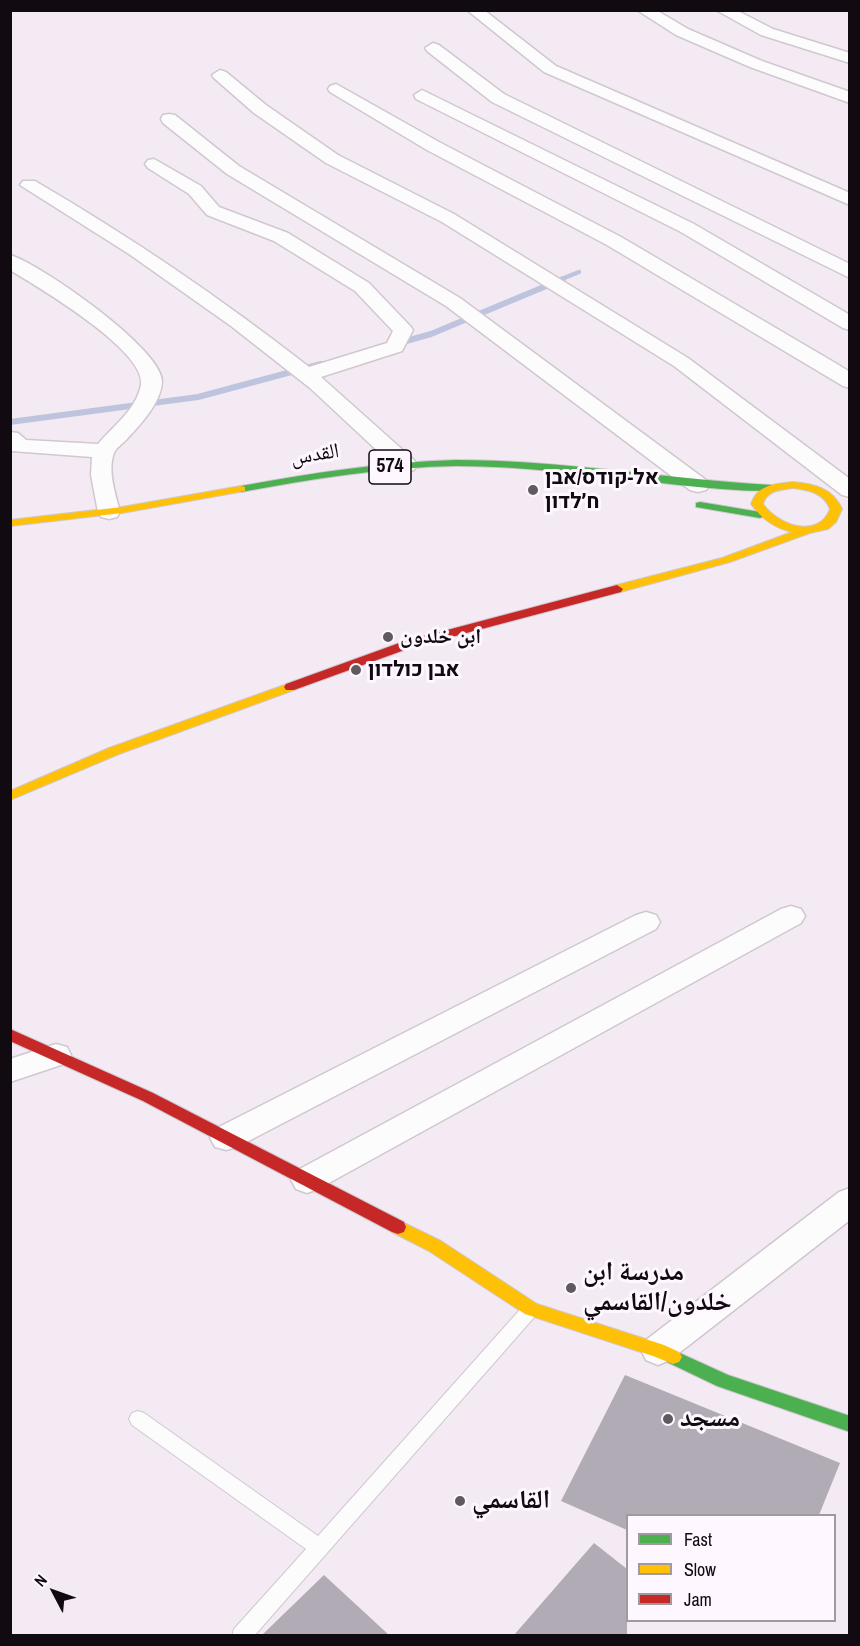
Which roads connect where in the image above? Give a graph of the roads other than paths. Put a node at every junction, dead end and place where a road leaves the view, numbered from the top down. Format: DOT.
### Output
graph roads {
  1 [pos="474,10"];
  2 [pos="644,10"];
  3 [pos="723,10"];
  4 [pos="433,48"];
  5 [pos="849,58"];
  6 [pos="220,75"];
  7 [pos="336,89"];
  8 [pos="422,95"];
  9 [pos="849,98"];
  10 [pos="169,119"];
  11 [pos="154,164"];
  12 [pos="29,185"];
  13 [pos="849,200"];
  14 [pos="10,261"];
  15 [pos="849,272"];
  16 [pos="849,324"];
  17 [pos="305,375"];
  18 [pos="849,382"];
  19 [pos="10,438"];
  20 [pos="104,451"];
  21 [pos="406,465"];
  22 [pos="698,485"];
  23 [pos="772,488"];
  24 [pos="812,488"];
  25 [pos="849,490"];
  26 [pos="688,503"];
  27 [pos="849,511"];
  28 [pos="110,512"];
  29 [pos="762,516"];
  30 [pos="835,517"];
  31 [pos="10,523"];
  32 [pos="810,529"];
  33 [pos="743,554"];
  34 [pos="10,796"];
  35 [pos="791,916"];
  36 [pos="646,922"];
  37 [pos="10,1034"];
  38 [pos="56,1055"];
  39 [pos="10,1071"];
  40 [pos="226,1138"];
  41 [pos="308,1180"];
  42 [pos="849,1201"];
  43 [pos="531,1309"];
  44 [pos="658,1350"];
  45 [pos="138,1419"];
  46 [pos="849,1424"];
  47 [pos="319,1547"];
  48 [pos="241,1635"];
  1 -- 13 [label="street"];
  2 -- 9 [label="street"];
  3 -- 5 [label="street"];
  4 -- 15 [label="street"];
  6 -- 25 [label="street"];
  7 -- 18 [label="street"];
  8 -- 16 [label="street"];
  10 -- 22 [label="street"];
  11 -- 17 [label="street"];
  12 -- 17 [label="street"];
  14 -- 20 [label="street"];
  17 -- 21 [label="street"];
  19 -- 20 [label="street"];
  20 -- 28 [label="street"];
  21 -- 22 [label="street, القدس / 574"];
  21 -- 28 [label="street, القدس / 574"];
  22 -- 23 [label="street, القدس / 574"];
  23 -- 24 [label="street, 574"];
  23 -- 29 [label="street"];
  24 -- 25 [label="street, 574"];
  24 -- 30 [label="street"];
  26 -- 29 [label="street"];
  27 -- 30 [label="street"];
  28 -- 31 [label="street, القدس / 574"];
  29 -- 32 [label="street"];
  29 -- 33 [label="street"];
  30 -- 32 [label="street"];
  32 -- 33 [label="street"];
  33 -- 34 [label="street"];
  35 -- 41 [label="street"];
  36 -- 40 [label="street"];
  37 -- 38 [label="street"];
  38 -- 39 [label="street"];
  38 -- 40 [label="street"];
  40 -- 41 [label="street"];
  41 -- 43 [label="street"];
  42 -- 44 [label="street"];
  43 -- 44 [label="street"];
  43 -- 47 [label="lane"];
  44 -- 46 [label="street"];
  45 -- 47 [label="lane"];
  47 -- 48 [label="lane"];
}
